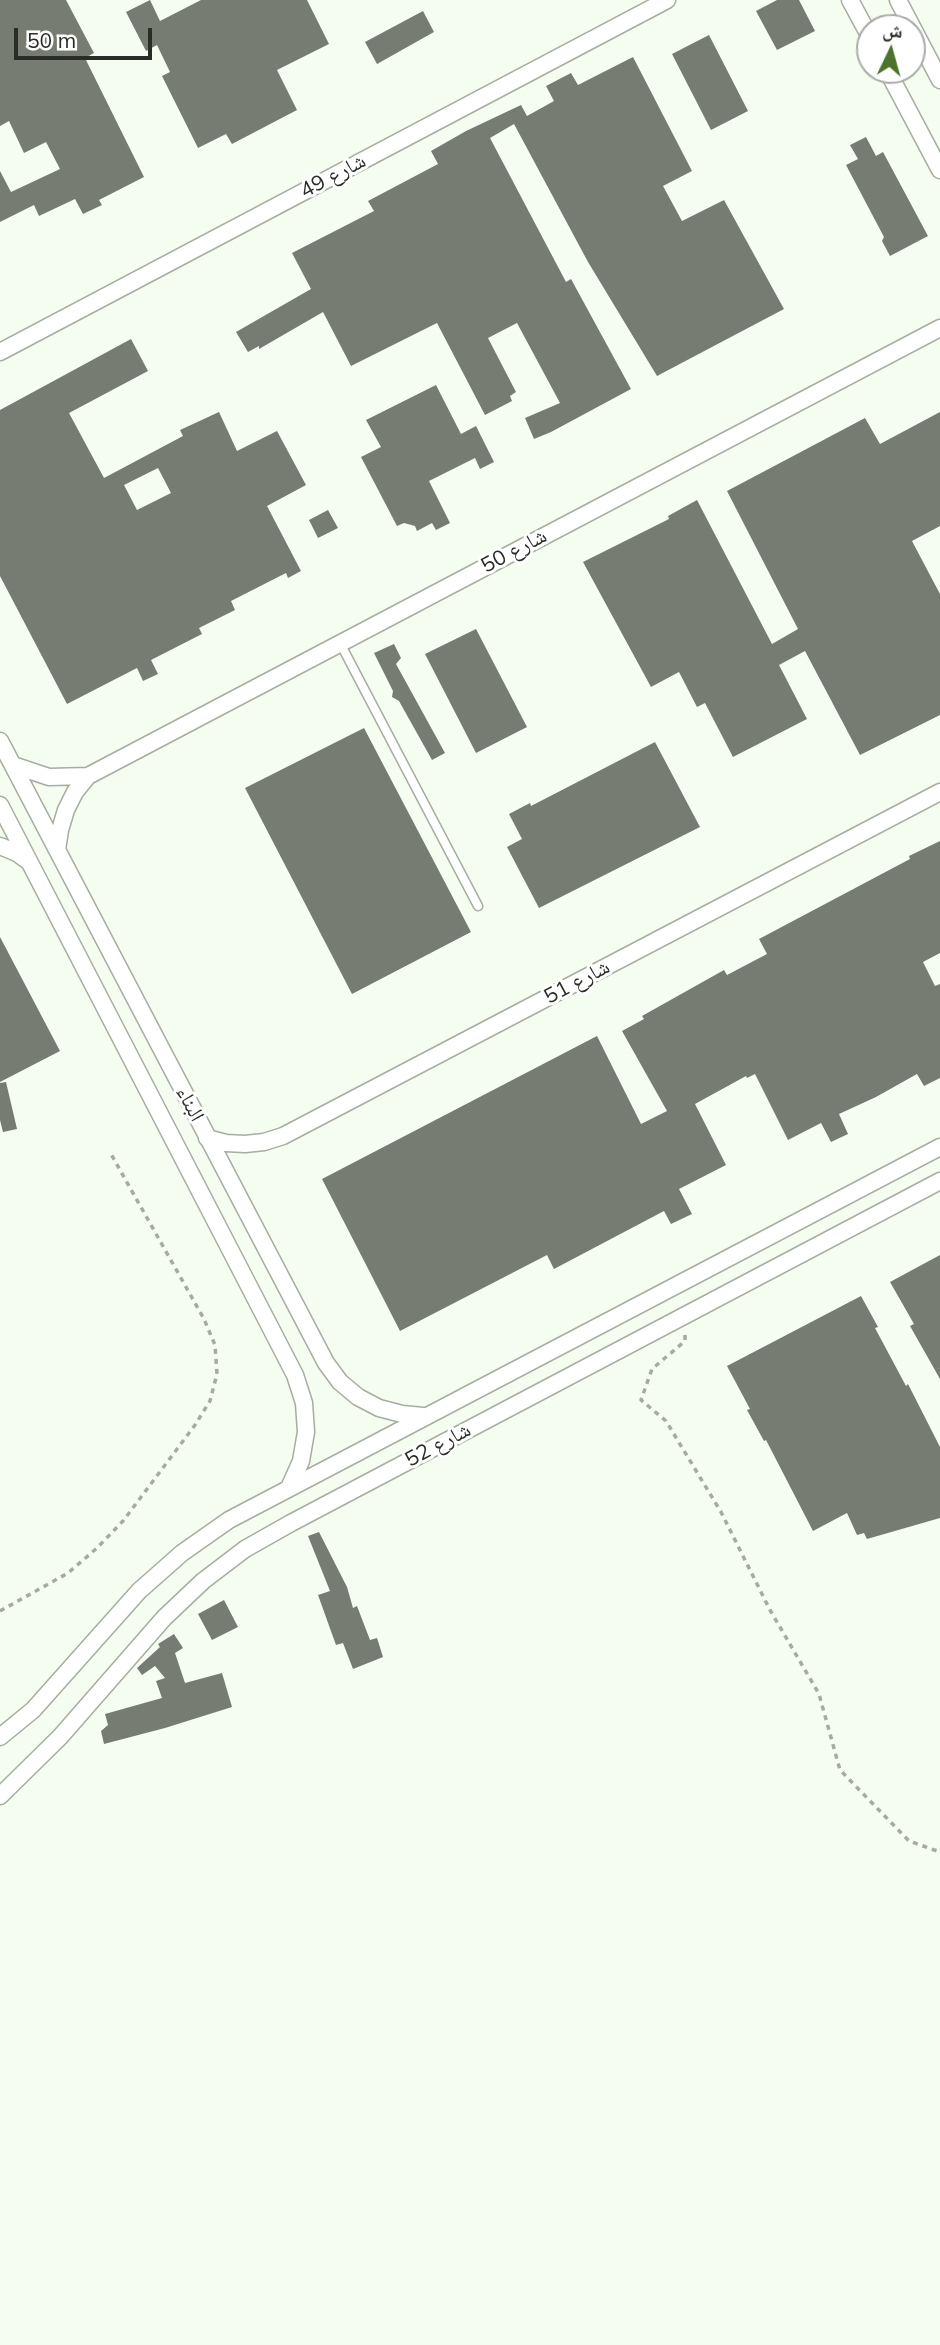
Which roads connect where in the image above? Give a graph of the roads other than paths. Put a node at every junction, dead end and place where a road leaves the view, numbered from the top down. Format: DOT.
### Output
graph roads {
  1 [pos="667,0"];
  2 [pos="898,0"];
  3 [pos="940,80"];
  4 [pos="894,84"];
  5 [pos="940,170"];
  6 [pos="940,328"];
  7 [pos="0,352"];
  8 [pos="340,643"];
  9 [pos="0,741"];
  10 [pos="13,765"];
  11 [pos="88,776"];
  12 [pos="940,792"];
  13 [pos="0,805"];
  14 [pos="0,846"];
  15 [pos="57,850"];
  16 [pos="29,862"];
  17 [pos="478,906"];
  18 [pos="207,1138"];
  19 [pos="940,1147"];
  20 [pos="940,1181"];
  21 [pos="426,1416"];
  22 [pos="289,1488"];
  23 [pos="0,1737"];
  24 [pos="0,1797"];
  1 -- 7 [label="street, شارع 49"];
  2 -- 3 [label="street"];
  4 -- 5 [label="street"];
  6 -- 8 [label="street, شارع 50"];
  8 -- 11 [label="street, شارع 50"];
  8 -- 17 [label="lane"];
  9 -- 10 [label="street, البناء"];
  10 -- 11 [label="street, شارع 50"];
  10 -- 15 [label="street, البناء"];
  11 -- 15 [label="street, شارع 50"];
  12 -- 18 [label="street, شارع 51"];
  13 -- 16 [label="street, البناء"];
  14 -- 16 [label="street"];
  15 -- 18 [label="street, البناء"];
  16 -- 22 [label="street, البناء"];
  18 -- 21 [label="street, البناء"];
  19 -- 21 [label="street, شارع 52"];
  20 -- 24 [label="street, شارع 52"];
  21 -- 22 [label="street, شارع 52"];
  22 -- 23 [label="street, شارع 52"];
}
